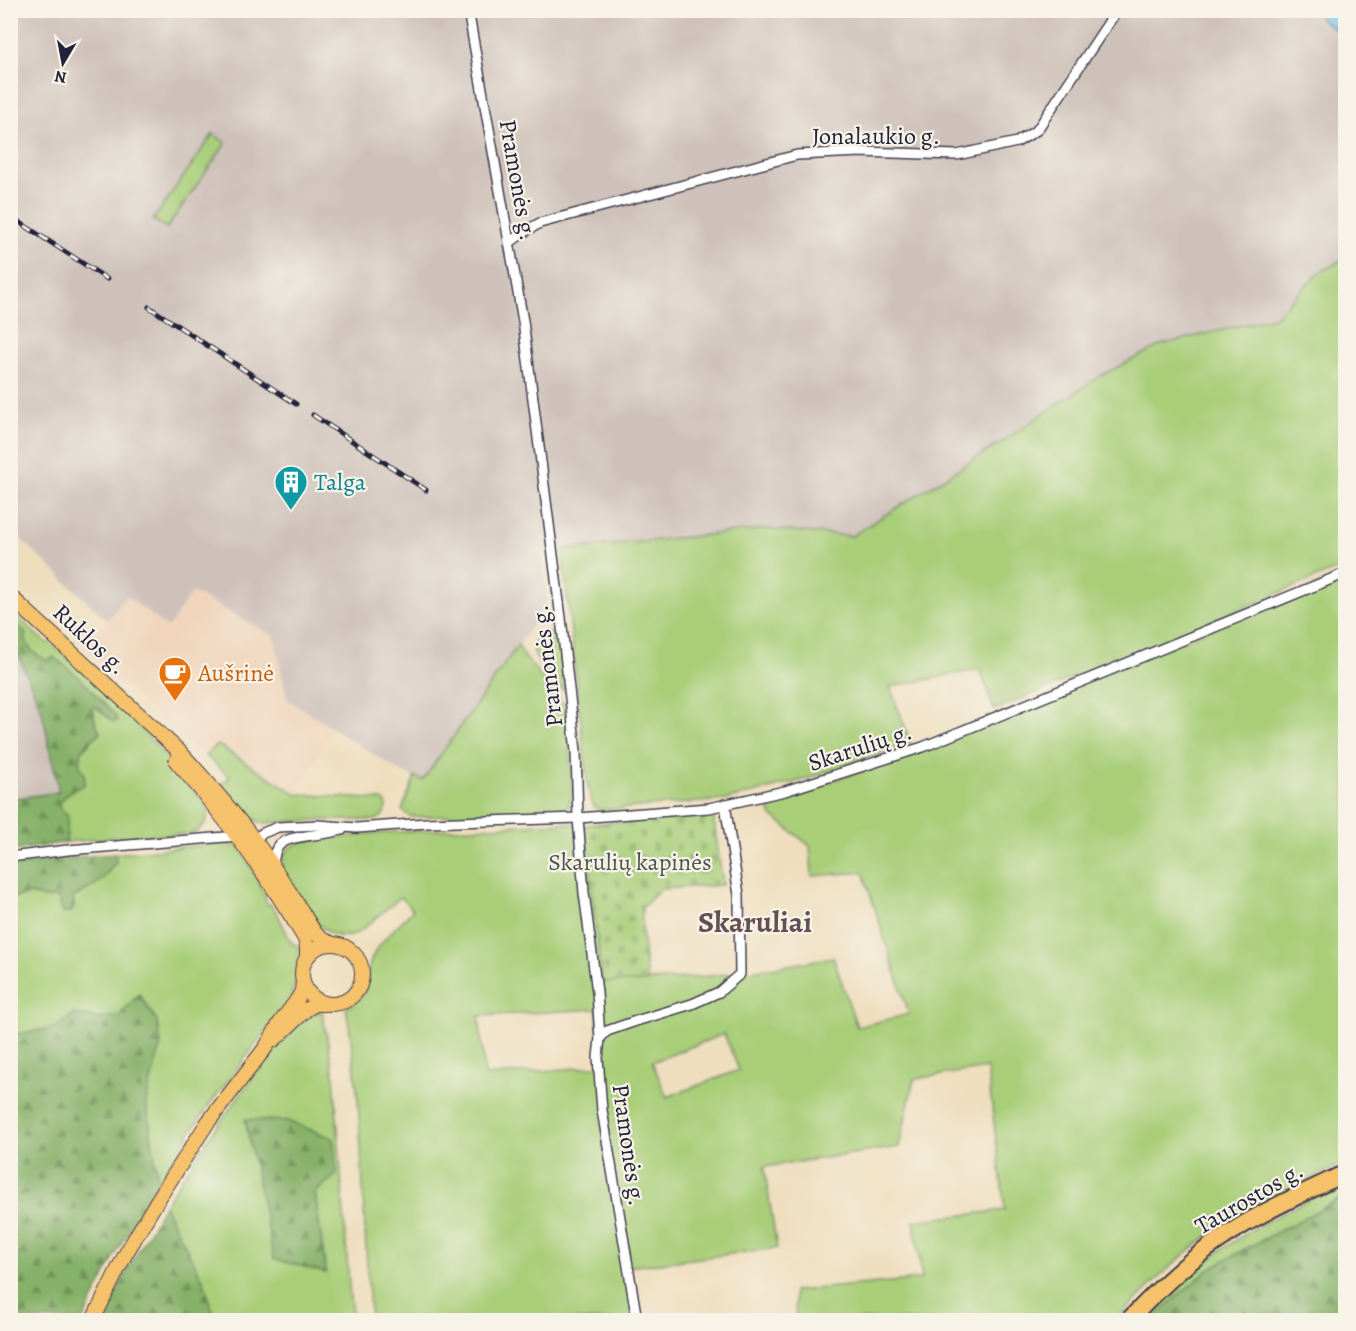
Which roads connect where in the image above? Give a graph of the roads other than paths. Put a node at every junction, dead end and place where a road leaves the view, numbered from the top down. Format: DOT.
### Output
graph roads {
  1 [pos="468,10"];
  2 [pos="1118,10"];
  3 [pos="509,243"];
  4 [pos="1346,573"];
  5 [pos="10,596"];
  6 [pos="139,715"];
  7 [pos="725,804"];
  8 [pos="578,818"];
  9 [pos="357,828"];
  10 [pos="238,836"];
  11 [pos="254,839"];
  12 [pos="252,856"];
  13 [pos="10,857"];
  14 [pos="274,868"];
  15 [pos="333,944"];
  16 [pos="307,957"];
  17 [pos="303,981"];
  18 [pos="326,1004"];
  19 [pos="600,1038"];
  20 [pos="266,1047"];
  21 [pos="1346,1173"];
  22 [pos="93,1320"];
  23 [pos="637,1320"];
  24 [pos="1129,1320"];
  1 -- 3 [label="street, Pramonės g."];
  2 -- 3 [label="street, Jonalaukio g."];
  3 -- 8 [label="street, Pramonės g."];
  4 -- 7 [label="street, Skarulių g."];
  5 -- 6 [label="main road, Ruklos g."];
  6 -- 10 [label="main road"];
  6 -- 11 [label="main road"];
  7 -- 8 [label="street, Skarulių g."];
  7 -- 19 [label="street"];
  8 -- 9 [label="street, Skarulių g."];
  8 -- 19 [label="street, Pramonės g."];
  9 -- 11 [label="street, Skarulių g."];
  9 -- 14 [label="street, Skarulių g."];
  10 -- 12 [label="main road"];
  10 -- 13 [label="street"];
  11 -- 12 [label="street"];
  11 -- 14 [label="main road"];
  12 -- 16 [label="main road"];
  14 -- 15 [label="main road"];
  15 -- 16 [label="main road"];
  15 -- 18 [label="main road"];
  16 -- 17 [label="main road"];
  17 -- 18 [label="main road"];
  17 -- 20 [label="main road"];
  18 -- 20 [label="main road"];
  19 -- 23 [label="street, Pramonės g."];
  20 -- 22 [label="main road"];
  21 -- 24 [label="highway, Taurostos g."];
}
